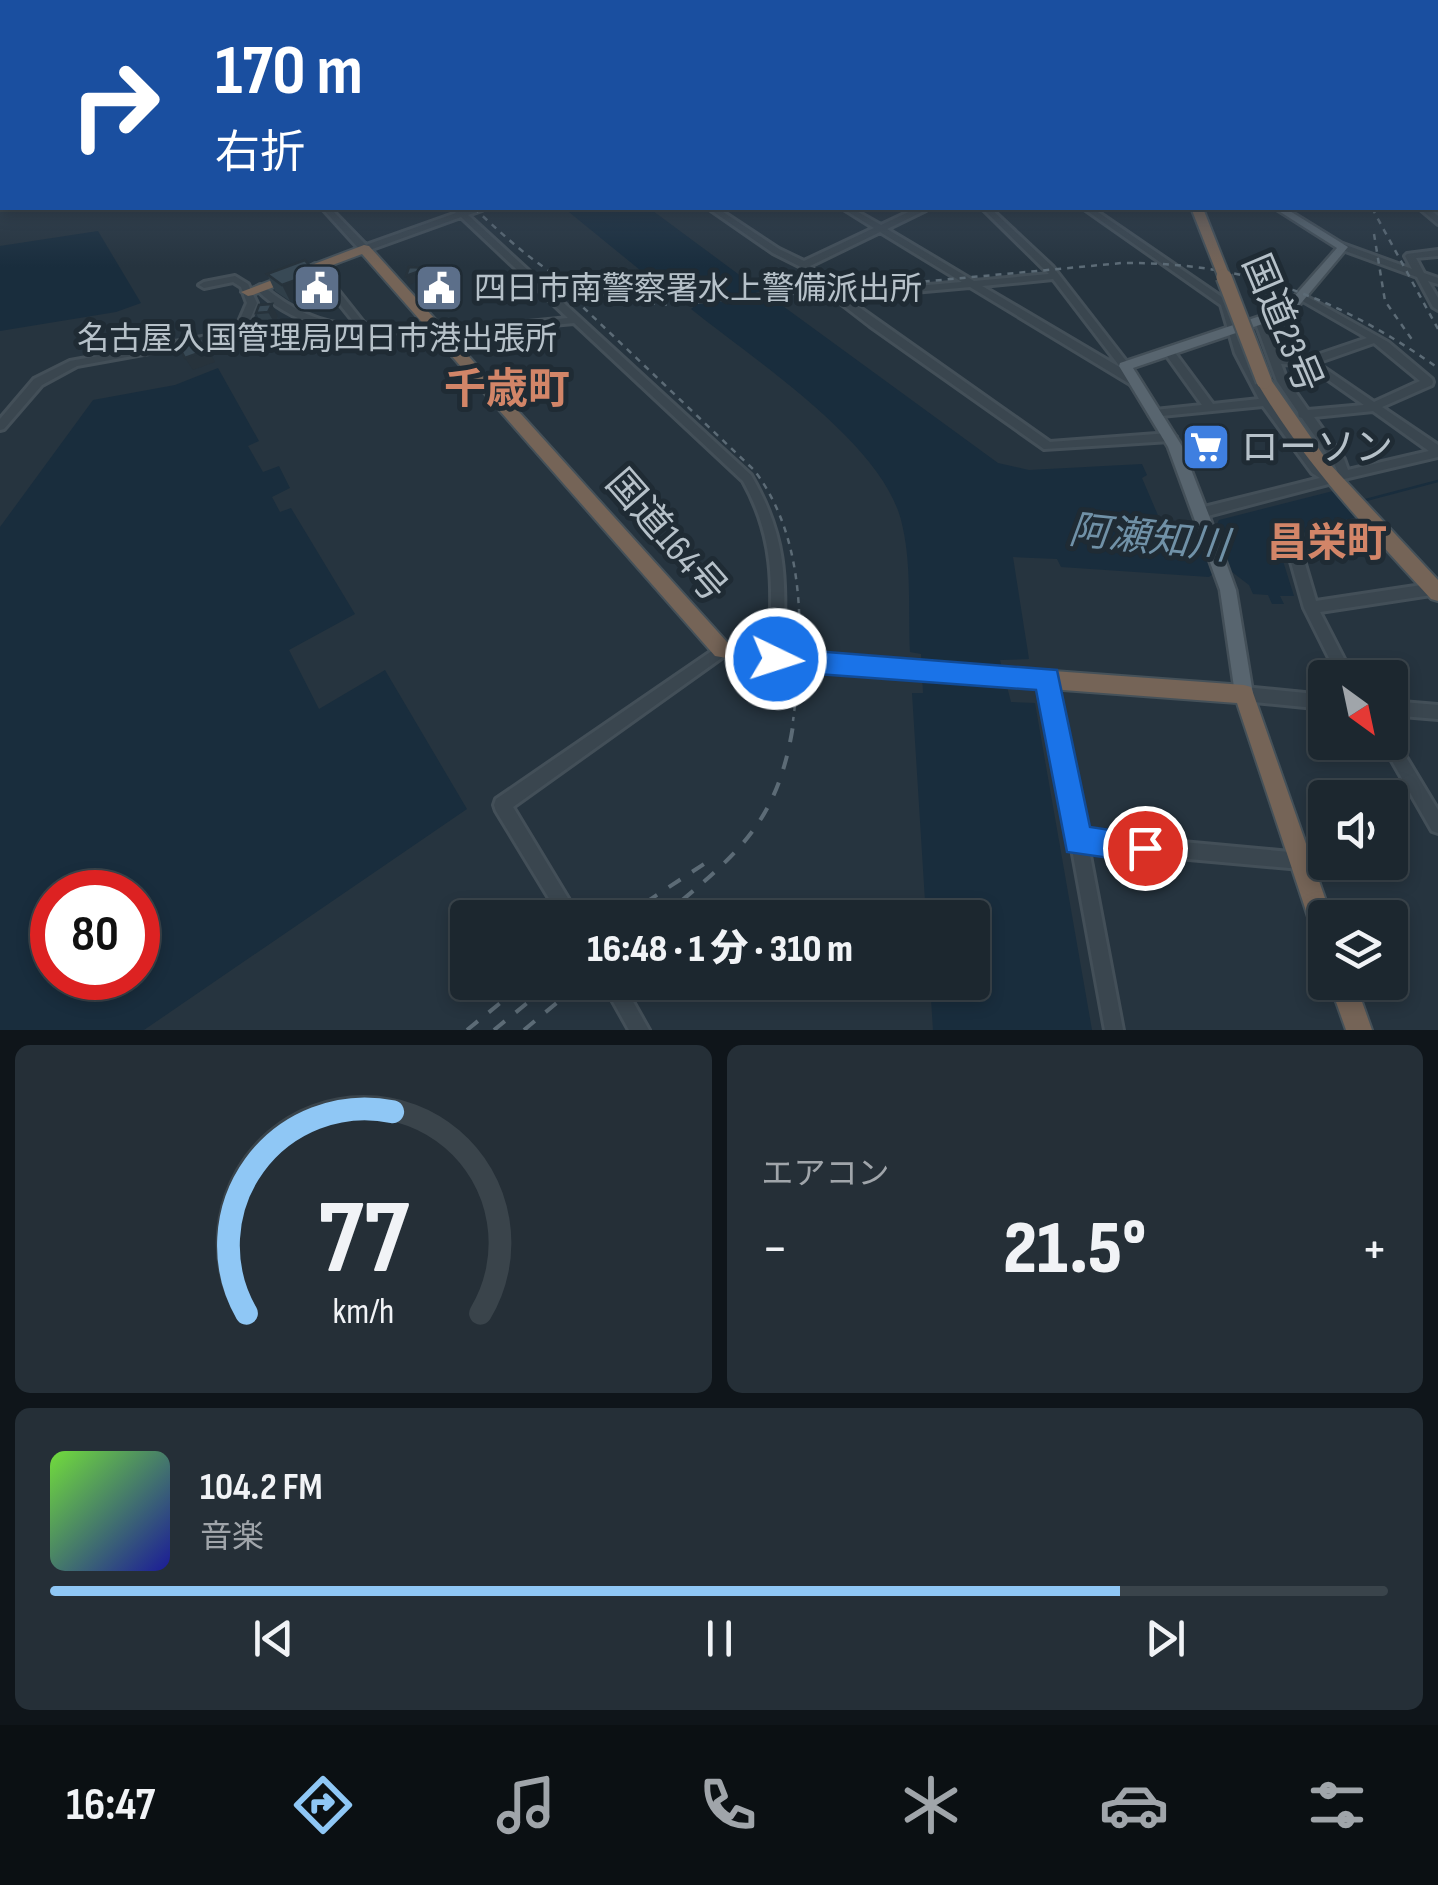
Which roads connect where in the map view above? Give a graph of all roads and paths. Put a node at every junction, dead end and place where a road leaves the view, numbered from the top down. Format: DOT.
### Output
graph roads {
  1 [pos="328,210"];
  2 [pos="715,210"];
  3 [pos="850,210"];
  4 [pos="916,210"];
  5 [pos="988,210"];
  6 [pos="1090,210"];
  7 [pos="1198,210"];
  8 [pos="1207,210"];
  9 [pos="1282,210"];
  10 [pos="459,211"];
  11 [pos="881,228"];
  12 [pos="1343,248"];
  13 [pos="364,249"];
  14 [pos="1438,253"];
  15 [pos="804,265"];
  16 [pos="315,268"];
  17 [pos="1056,276"];
  18 [pos="1420,276"];
  19 [pos="1438,281"];
  20 [pos="973,284"];
  21 [pos="204,285"];
  22 [pos="254,290"];
  23 [pos="837,296"];
  24 [pos="1304,298"];
  25 [pos="1438,307"];
  26 [pos="577,320"];
  27 [pos="1260,322"];
  28 [pos="434,328"];
  29 [pos="1234,332"];
  30 [pos="1375,338"];
  31 [pos="1169,352"];
  32 [pos="1274,360"];
  33 [pos="1309,362"];
  34 [pos="1125,366"];
  35 [pos="1134,381"];
  36 [pos="1268,381"];
  37 [pos="1266,402"];
  38 [pos="1373,406"];
  39 [pos="1210,408"];
  40 [pos="1155,414"];
  41 [pos="1303,414"];
  42 [pos="0,426"];
  43 [pos="1170,438"];
  44 [pos="1438,452"];
  45 [pos="1337,479"];
  46 [pos="1201,515"];
  47 [pos="1378,520"];
  48 [pos="1437,586"];
  49 [pos="1310,608"];
  50 [pos="722,650"];
  51 [pos="776,659"];
  52 [pos="1337,660"];
  53 [pos="1048,678"];
  54 [pos="1255,695"];
  55 [pos="1308,700"];
  56 [pos="1408,710"];
  57 [pos="1438,712"];
  58 [pos="1399,760"];
  59 [pos="1438,825"];
  60 [pos="1078,842"];
  61 [pos="1301,860"];
  62 [pos="559,900"];
  63 [pos="1314,900"];
  64 [pos="622,1000"];
  65 [pos="1348,1000"];
  66 [pos="640,1030"];
  67 [pos="1114,1030"];
  68 [pos="1358,1030"];
  1 -- 13 [label="street"];
  2 -- 15 [label="street"];
  3 -- 11 [label="street"];
  4 -- 11 [label="street"];
  5 -- 17 [label="street"];
  6 -- 29 [label="street"];
  7 -- 36 [label="highway, 国道23号, bridge"];
  8 -- 36 [label="highway, 国道23号"];
  9 -- 12 [label="main road"];
  10 -- 13 [label="street"];
  10 -- 26 [label="street"];
  11 -- 15 [label="street"];
  11 -- 20 [label="street"];
  12 -- 18 [label="street"];
  12 -- 24 [label="main road"];
  13 -- 16 [label="highway"];
  13 -- 28 [label="highway, 国道164号"];
  14 -- 18 [label="street"];
  15 -- 23 [label="street"];
  16 -- 22 [label="highway"];
  16 -- 28 [label="street"];
  17 -- 20 [label="street"];
  17 -- 34 [label="street"];
  18 -- 19 [label="street"];
  18 -- 25 [label="street"];
  20 -- 23 [label="street"];
  20 -- 35 [label="street"];
  21 -- 22 [label="street"];
  22 -- 28 [label="street"];
  22 -- 42 [label="street"];
  23 -- 43 [label="street"];
  24 -- 27 [label="main road"];
  24 -- 30 [label="street"];
  26 -- 28 [label="street"];
  26 -- 51 [label="street"];
  27 -- 29 [label="main road"];
  27 -- 32 [label="street"];
  28 -- 50 [label="highway, 国道164号"];
  29 -- 31 [label="main road"];
  29 -- 37 [label="street"];
  30 -- 33 [label="street"];
  30 -- 38 [label="street"];
  31 -- 34 [label="main road"];
  31 -- 39 [label="street"];
  32 -- 33 [label="street"];
  32 -- 41 [label="street"];
  33 -- 38 [label="street"];
  34 -- 35 [label="main road"];
  35 -- 40 [label="main road"];
  36 -- 45 [label="highway, 国道23号"];
  37 -- 39 [label="street"];
  37 -- 45 [label="street"];
  38 -- 41 [label="street"];
  38 -- 44 [label="street"];
  39 -- 40 [label="street"];
  40 -- 43 [label="main road"];
  41 -- 45 [label="street"];
  43 -- 46 [label="main road"];
  44 -- 45 [label="street"];
  45 -- 46 [label="street"];
  45 -- 47 [label="highway, 国道23号"];
  45 -- 47 [label="highway, 国道23号"];
  46 -- 54 [label="main road"];
  47 -- 48 [label="highway, 国道23号"];
  47 -- 49 [label="street"];
  48 -- 49 [label="street"];
  49 -- 52 [label="street"];
  50 -- 51 [label="highway, 国道164号"];
  50 -- 62 [label="street"];
  51 -- 53 [label="highway, 国道164号"];
  53 -- 54 [label="highway, 国道164号"];
  53 -- 60 [label="street"];
  54 -- 55 [label="street"];
  54 -- 61 [label="highway"];
  56 -- 57 [label="street"];
  58 -- 59 [label="street"];
  60 -- 61 [label="street"];
  60 -- 67 [label="street"];
  61 -- 63 [label="highway"];
  64 -- 66 [label="street"];
  65 -- 68 [label="highway"];
}
